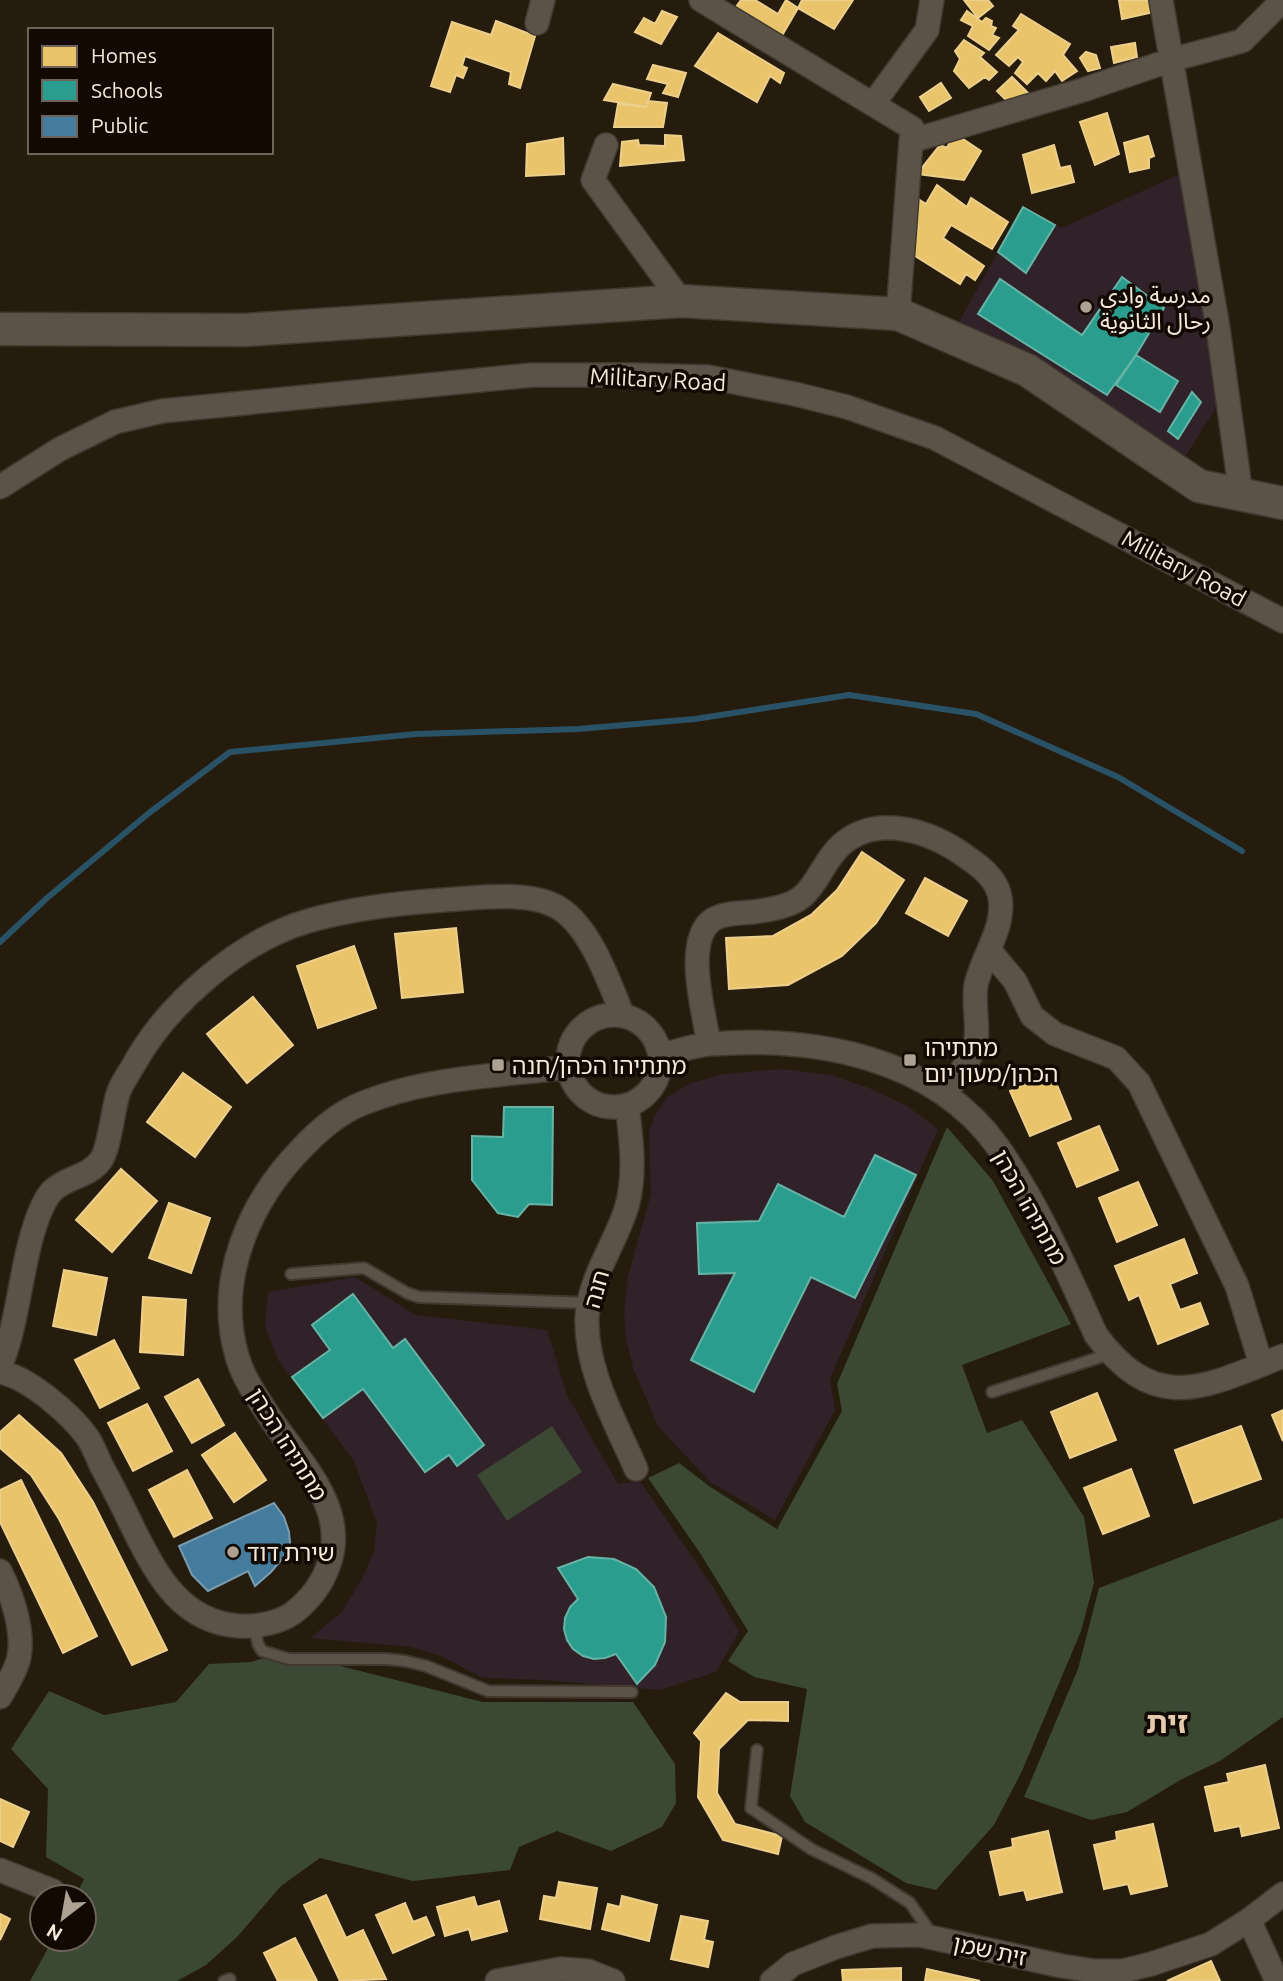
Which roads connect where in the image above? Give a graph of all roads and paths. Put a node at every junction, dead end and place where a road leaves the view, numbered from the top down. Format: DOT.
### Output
graph roads {
  1 [pos="543,0"];
  2 [pos="701,0"];
  3 [pos="932,0"];
  4 [pos="1161,0"];
  5 [pos="1283,0"];
  6 [pos="537,23"];
  7 [pos="1171,60"];
  8 [pos="873,104"];
  9 [pos="911,141"];
  10 [pos="606,145"];
  11 [pos="681,301"];
  12 [pos="898,314"];
  13 [pos="0,329"];
  14 [pos="0,487"];
  15 [pos="1241,495"];
  16 [pos="1283,503"];
  17 [pos="1283,621"];
  18 [pos="989,950"];
  19 [pos="623,1016"];
  20 [pos="709,1044"];
  21 [pos="660,1055"];
  22 [pos="568,1067"];
  23 [pos="946,1094"];
  24 [pos="627,1105"];
  25 [pos="292,1274"];
  26 [pos="590,1303"];
  27 [pos="1110,1354"];
  28 [pos="1283,1356"];
  29 [pos="1261,1364"];
  30 [pos="0,1370"];
  31 [pos="992,1392"];
  32 [pos="636,1469"];
  33 [pos="0,1571"];
  34 [pos="254,1625"];
  35 [pos="632,1692"];
  36 [pos="0,1697"];
  37 [pos="757,1750"];
  38 [pos="0,1870"];
  39 [pos="32,1883"];
  40 [pos="1283,1894"];
  41 [pos="1249,1920"];
  42 [pos="935,1938"];
  43 [pos="497,1981"];
  44 [pos="613,1981"];
  45 [pos="772,1981"];
  46 [pos="1277,1981"];
  1 -- 6 [label="street"];
  2 -- 8 [label="street"];
  3 -- 8 [label="street"];
  4 -- 7 [label="street"];
  5 -- 7 [label="street"];
  7 -- 9 [label="street"];
  7 -- 15 [label="street"];
  8 -- 9 [label="street"];
  9 -- 12 [label="street"];
  10 -- 11 [label="street"];
  11 -- 12 [label="street"];
  11 -- 13 [label="street"];
  12 -- 15 [label="street"];
  14 -- 17 [label="street, Military Road"];
  15 -- 16 [label="street"];
  18 -- 20 [label="street"];
  18 -- 23 [label="street"];
  18 -- 29 [label="street"];
  19 -- 21 [label="street"];
  19 -- 22 [label="street"];
  19 -- 30 [label="street"];
  20 -- 21 [label="street, מתתיהו הכהן"];
  20 -- 23 [label="street, מתתיהו הכהן"];
  21 -- 24 [label="street"];
  22 -- 24 [label="street"];
  22 -- 34 [label="street, מתתיהו הכהן"];
  23 -- 27 [label="street, מתתיהו הכהן"];
  24 -- 26 [label="street, חנה"];
  25 -- 26 [label="lane"];
  26 -- 32 [label="street, חנה"];
  27 -- 29 [label="street, מתתיהו הכהן"];
  27 -- 31 [label="lane"];
  28 -- 29 [label="street, מתתיהו הכהן"];
  30 -- 34 [label="street, מתתיהו הכהן"];
  33 -- 36 [label="street"];
  34 -- 35 [label="lane"];
  37 -- 42 [label="lane"];
  38 -- 39 [label="street"];
  40 -- 41 [label="street, זית שמן"];
  41 -- 42 [label="street, זית שמן"];
  41 -- 46 [label="street"];
  42 -- 45 [label="street, זית שמן"];
  43 -- 44 [label="street"];
}
